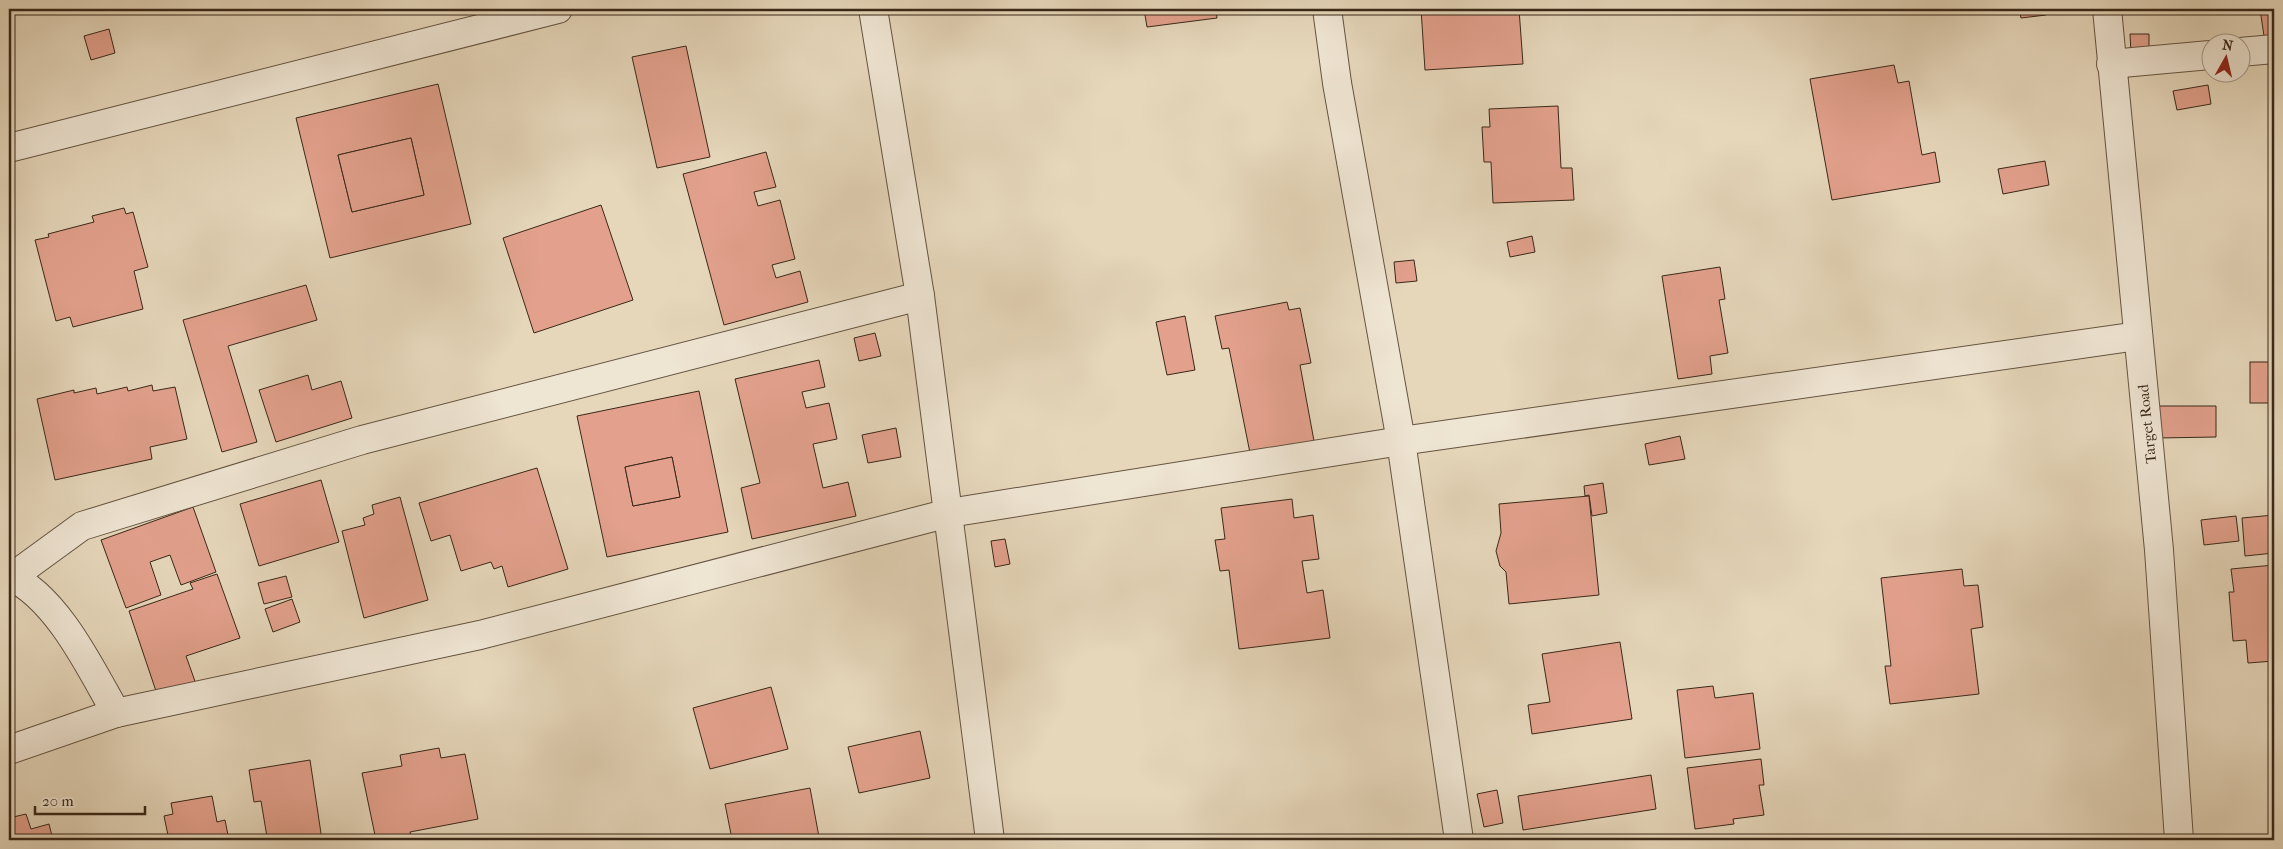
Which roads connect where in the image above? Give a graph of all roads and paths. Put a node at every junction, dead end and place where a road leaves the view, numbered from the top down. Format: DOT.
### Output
graph roads {
  1 [pos="558,9"];
  2 [pos="873,9"];
  3 [pos="1327,9"];
  4 [pos="2107,9"];
  5 [pos="2274,49"];
  6 [pos="2250,51"];
  7 [pos="2200,56"];
  8 [pos="2111,64"];
  9 [pos="9,148"];
  10 [pos="920,296"];
  11 [pos="2138,336"];
  12 [pos="1401,442"];
  13 [pos="949,513"];
  14 [pos="10,576"];
  15 [pos="116,713"];
  16 [pos="9,750"];
  17 [pos="990,840"];
  18 [pos="1459,840"];
  19 [pos="2179,840"];
  1 -- 9 [label="street"];
  2 -- 10 [label="street"];
  3 -- 12 [label="street"];
  4 -- 8 [label="street, Target Road"];
  5 -- 6 [label="street"];
  7 -- 8 [label="street"];
  8 -- 11 [label="street, Target Road"];
  10 -- 13 [label="street"];
  10 -- 14 [label="street"];
  11 -- 12 [label="street"];
  11 -- 19 [label="street, Target Road"];
  12 -- 13 [label="street"];
  12 -- 18 [label="street"];
  13 -- 15 [label="street"];
  13 -- 17 [label="street"];
  14 -- 15 [label="street"];
  15 -- 16 [label="street"];
}
